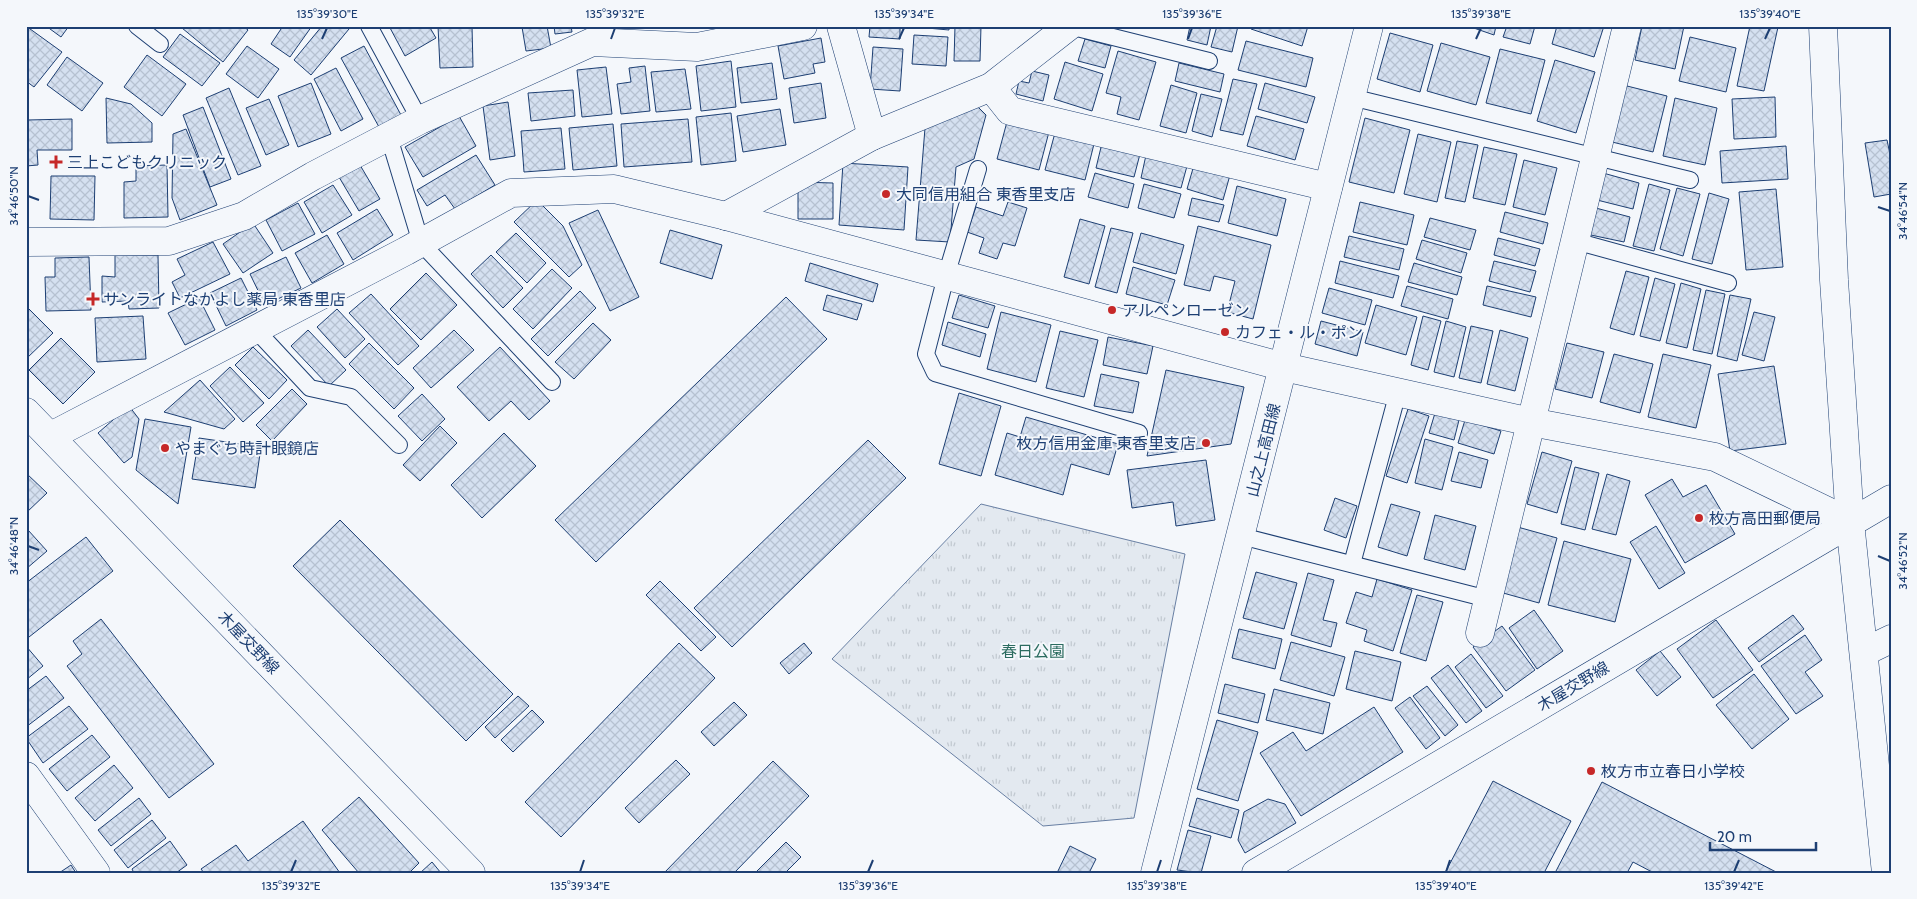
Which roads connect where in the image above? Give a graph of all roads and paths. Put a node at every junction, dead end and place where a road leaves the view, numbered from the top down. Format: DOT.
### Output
graph roads {
  1 [pos="137,26"];
  2 [pos="369,26"];
  3 [pos="804,26"];
  4 [pos="841,26"];
  5 [pos="1069,26"];
  6 [pos="1370,26"];
  7 [pos="1627,26"];
  8 [pos="1824,26"];
  9 [pos="160,44"];
  10 [pos="1209,61"];
  11 [pos="991,87"];
  12 [pos="1351,97"];
  13 [pos="420,120"];
  14 [pos="872,136"];
  15 [pos="389,137"];
  16 [pos="1596,156"];
  17 [pos="978,169"];
  18 [pos="1690,180"];
  19 [pos="1328,187"];
  20 [pos="726,216"];
  21 [pos="1575,241"];
  22 [pos="26,242"];
  23 [pos="421,243"];
  24 [pos="946,276"];
  25 [pos="1728,283"];
  26 [pos="255,329"];
  27 [pos="1284,367"];
  28 [pos="552,382"];
  29 [pos="1398,392"];
  30 [pos="26,412"];
  31 [pos="1531,422"];
  32 [pos="1139,433"];
  33 [pos="51,436"];
  34 [pos="399,445"];
  35 [pos="1891,499"];
  36 [pos="1850,522"];
  37 [pos="1241,536"];
  38 [pos="1352,564"];
  39 [pos="1488,599"];
  40 [pos="1480,633"];
  41 [pos="1891,639"];
  42 [pos="1864,652"];
  43 [pos="26,776"];
  44 [pos="96,873"];
  45 [pos="471,873"];
  46 [pos="1155,873"];
  47 [pos="1256,873"];
  48 [pos="1886,873"];
  1 -- 9 [label="lane"];
  2 -- 13 [label="lane"];
  3 -- 13 [label="street"];
  4 -- 14 [label="street"];
  5 -- 10 [label="lane"];
  5 -- 11 [label="street"];
  6 -- 12 [label="street, 山之上高田線"];
  7 -- 16 [label="street"];
  8 -- 36 [label="street"];
  11 -- 14 [label="street"];
  11 -- 19 [label="street"];
  12 -- 16 [label="lane"];
  12 -- 19 [label="street, 山之上高田線"];
  13 -- 15 [label="street"];
  14 -- 20 [label="street"];
  15 -- 22 [label="street"];
  15 -- 23 [label="lane"];
  16 -- 18 [label="lane"];
  16 -- 21 [label="street"];
  17 -- 24 [label="lane"];
  19 -- 27 [label="street, 山之上高田線"];
  20 -- 23 [label="street"];
  20 -- 24 [label="street"];
  21 -- 25 [label="lane"];
  21 -- 31 [label="street"];
  23 -- 26 [label="street"];
  23 -- 28 [label="lane"];
  24 -- 27 [label="street"];
  24 -- 32 [label="lane"];
  26 -- 33 [label="street"];
  26 -- 34 [label="lane"];
  27 -- 29 [label="street"];
  27 -- 37 [label="street, 山之上高田線"];
  29 -- 31 [label="street"];
  29 -- 38 [label="lane"];
  30 -- 33 [label="street, 木屋交野線"];
  31 -- 36 [label="street"];
  31 -- 39 [label="street"];
  33 -- 45 [label="street, 木屋交野線"];
  35 -- 36 [label="street, 木屋交野線"];
  36 -- 42 [label="street"];
  36 -- 47 [label="street, 木屋交野線"];
  37 -- 38 [label="lane"];
  37 -- 46 [label="street, 山之上高田線"];
  38 -- 39 [label="lane"];
  39 -- 40 [label="street"];
  41 -- 42 [label="street"];
  42 -- 48 [label="street"];
  43 -- 44 [label="street"];
}
